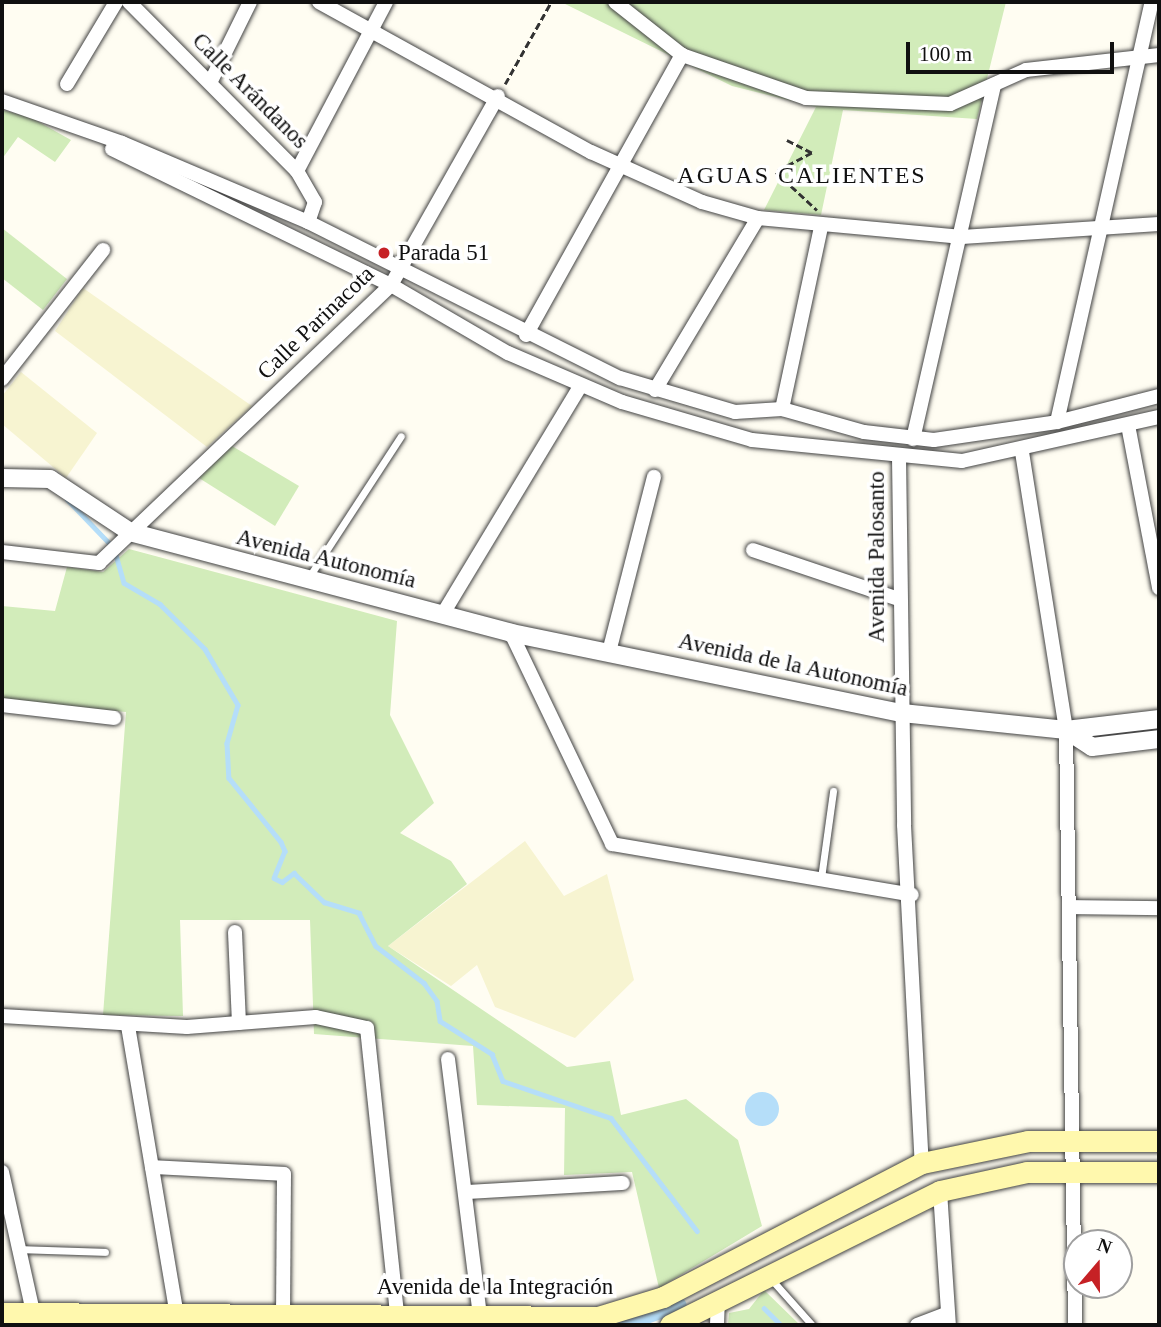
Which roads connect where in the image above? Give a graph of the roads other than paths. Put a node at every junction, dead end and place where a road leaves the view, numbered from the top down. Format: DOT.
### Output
graph roads {
  1 [pos="116,2"];
  2 [pos="129,2"];
  3 [pos="250,2"];
  4 [pos="319,2"];
  5 [pos="386,2"];
  6 [pos="615,2"];
  7 [pos="1152,2"];
  8 [pos="370,29"];
  9 [pos="682,55"];
  10 [pos="1159,55"];
  11 [pos="1140,57"];
  12 [pos="212,79"];
  13 [pos="67,84"];
  14 [pos="994,85"];
  15 [pos="498,96"];
  16 [pos="2,102"];
  17 [pos="48,117"];
  18 [pos="621,165"];
  19 [pos="297,171"];
  20 [pos="758,218"];
  21 [pos="308,222"];
  22 [pos="1159,224"];
  23 [pos="821,227"];
  24 [pos="1100,231"];
  25 [pos="962,237"];
  26 [pos="103,250"];
  27 [pos="398,271"];
  28 [pos="391,285"];
  29 [pos="526,335"];
  30 [pos="2,379"];
  31 [pos="581,385"];
  32 [pos="655,390"];
  33 [pos="1159,396"];
  34 [pos="782,409"];
  35 [pos="1159,417"];
  36 [pos="1057,422"];
  37 [pos="1128,425"];
  38 [pos="401,436"];
  39 [pos="913,439"];
  40 [pos="1022,452"];
  41 [pos="899,457"];
  42 [pos="654,477"];
  43 [pos="2,478"];
  44 [pos="130,532"];
  45 [pos="753,550"];
  46 [pos="2,552"];
  47 [pos="306,581"];
  48 [pos="1159,588"];
  49 [pos="900,599"];
  50 [pos="444,612"];
  51 [pos="511,633"];
  52 [pos="609,652"];
  53 [pos="2,705"];
  54 [pos="902,713"];
  55 [pos="114,718"];
  56 [pos="1159,719"];
  57 [pos="1066,730"];
  58 [pos="1159,739"];
  59 [pos="833,791"];
  60 [pos="821,878"];
  61 [pos="912,895"];
  62 [pos="1071,907"];
  63 [pos="1159,908"];
  64 [pos="234,932"];
  65 [pos="2,1016"];
  66 [pos="239,1023"];
  67 [pos="128,1026"];
  68 [pos="448,1059"];
  69 [pos="1075,1141"];
  70 [pos="1159,1141"];
  71 [pos="922,1163"];
  72 [pos="152,1167"];
  73 [pos="2,1172"];
  74 [pos="1159,1172"];
  75 [pos="1073,1173"];
  76 [pos="622,1183"];
  77 [pos="940,1191"];
  78 [pos="466,1192"];
  79 [pos="9,1234"];
  80 [pos="20,1249"];
  81 [pos="104,1252"];
  82 [pos="725,1265"];
  83 [pos="767,1273"];
  84 [pos="742,1288"];
  85 [pos="718,1301"];
  86 [pos="176,1311"];
  87 [pos="283,1311"];
  88 [pos="2,1313"];
  89 [pos="397,1314"];
  90 [pos="480,1316"];
  91 [pos="36,1318"];
  92 [pos="948,1319"];
  93 [pos="670,1325"];
  94 [pos="717,1325"];
  95 [pos="812,1325"];
  96 [pos="917,1325"];
  97 [pos="1075,1325"];
  1 -- 13 [label="street"];
  2 -- 12 [label="street, Calle Arándanos"];
  3 -- 12 [label="street"];
  4 -- 8 [label="street"];
  5 -- 8 [label="street"];
  6 -- 9 [label="street"];
  7 -- 11 [label="street"];
  8 -- 15 [label="street"];
  8 -- 19 [label="street"];
  9 -- 14 [label="street"];
  9 -- 18 [label="street"];
  10 -- 11 [label="street"];
  11 -- 14 [label="street"];
  11 -- 24 [label="street"];
  12 -- 19 [label="street, Calle Arándanos"];
  14 -- 25 [label="street"];
  15 -- 18 [label="street"];
  15 -- 27 [label="street, Calle Parinacota"];
  16 -- 17 [label="street"];
  17 -- 21 [label="street"];
  17 -- 28 [label="street"];
  18 -- 20 [label="street"];
  18 -- 29 [label="street"];
  19 -- 21 [label="street, Calle Arándanos"];
  20 -- 23 [label="street"];
  20 -- 32 [label="street"];
  21 -- 27 [label="street"];
  22 -- 24 [label="street"];
  23 -- 25 [label="street"];
  23 -- 34 [label="street"];
  24 -- 25 [label="street"];
  24 -- 36 [label="street"];
  25 -- 39 [label="street"];
  26 -- 30 [label="street"];
  27 -- 28 [label="street, Calle Parinacota"];
  27 -- 29 [label="street"];
  28 -- 31 [label="street"];
  28 -- 44 [label="street, Calle Parinacota"];
  29 -- 32 [label="street"];
  31 -- 41 [label="street"];
  31 -- 50 [label="street"];
  32 -- 34 [label="street"];
  33 -- 36 [label="street"];
  34 -- 39 [label="street"];
  35 -- 37 [label="street"];
  36 -- 39 [label="street"];
  37 -- 40 [label="street"];
  37 -- 48 [label="street"];
  38 -- 47 [label="lane"];
  40 -- 41 [label="street"];
  40 -- 57 [label="street"];
  41 -- 49 [label="street, Avenida Palosanto"];
  42 -- 52 [label="street"];
  43 -- 44 [label="street, Avenida Autonomía"];
  44 -- 46 [label="street, Calle Parinacota"];
  44 -- 47 [label="street, Avenida Autonomía"];
  45 -- 49 [label="street"];
  47 -- 50 [label="street, Avenida Autonomía"];
  49 -- 54 [label="street, Avenida Palosanto"];
  50 -- 51 [label="street, Avenida Autonomía"];
  51 -- 52 [label="street, Avenida de la Autonomía"];
  51 -- 60 [label="street"];
  52 -- 54 [label="street, Avenida de la Autonomía"];
  53 -- 55 [label="street"];
  54 -- 57 [label="street, Avenida de la Autonomía"];
  54 -- 61 [label="street, Avenida Palosanto"];
  56 -- 57 [label="street, Avenida de la Autonomía"];
  57 -- 58 [label="street, Avenida de la Autonomía"];
  57 -- 62 [label="street"];
  59 -- 60 [label="lane"];
  60 -- 61 [label="street"];
  61 -- 71 [label="street, Avenida Palosanto"];
  62 -- 63 [label="street"];
  62 -- 69 [label="street"];
  64 -- 66 [label="street"];
  65 -- 67 [label="street"];
  66 -- 67 [label="street"];
  66 -- 89 [label="street"];
  67 -- 72 [label="street"];
  68 -- 78 [label="street"];
  69 -- 70 [label="main road, Avenida de la Integración"];
  69 -- 71 [label="main road, Avenida de la Integración"];
  69 -- 75 [label="street"];
  71 -- 82 [label="main road, Avenida de la Integración"];
  72 -- 86 [label="street"];
  72 -- 87 [label="street"];
  73 -- 79 [label="street"];
  74 -- 75 [label="main road"];
  75 -- 77 [label="main road"];
  75 -- 97 [label="street"];
  76 -- 78 [label="street"];
  77 -- 83 [label="main road"];
  77 -- 92 [label="street"];
  78 -- 90 [label="street"];
  79 -- 80 [label="street"];
  80 -- 81 [label="lane"];
  80 -- 91 [label="street"];
  82 -- 84 [label="main road"];
  82 -- 90 [label="main road, Avenida de la Integración"];
  83 -- 84 [label="main road"];
  83 -- 95 [label="lane"];
  84 -- 85 [label="main road"];
  85 -- 93 [label="main road"];
  85 -- 94 [label="street"];
  86 -- 87 [label="main road, Avenida de la Integración"];
  86 -- 91 [label="main road, Avenida de la Integración"];
  87 -- 89 [label="main road, Avenida de la Integración"];
  88 -- 91 [label="main road, Avenida de la Integración"];
  89 -- 90 [label="main road, Avenida de la Integración"];
  92 -- 96 [label="street"];
}
